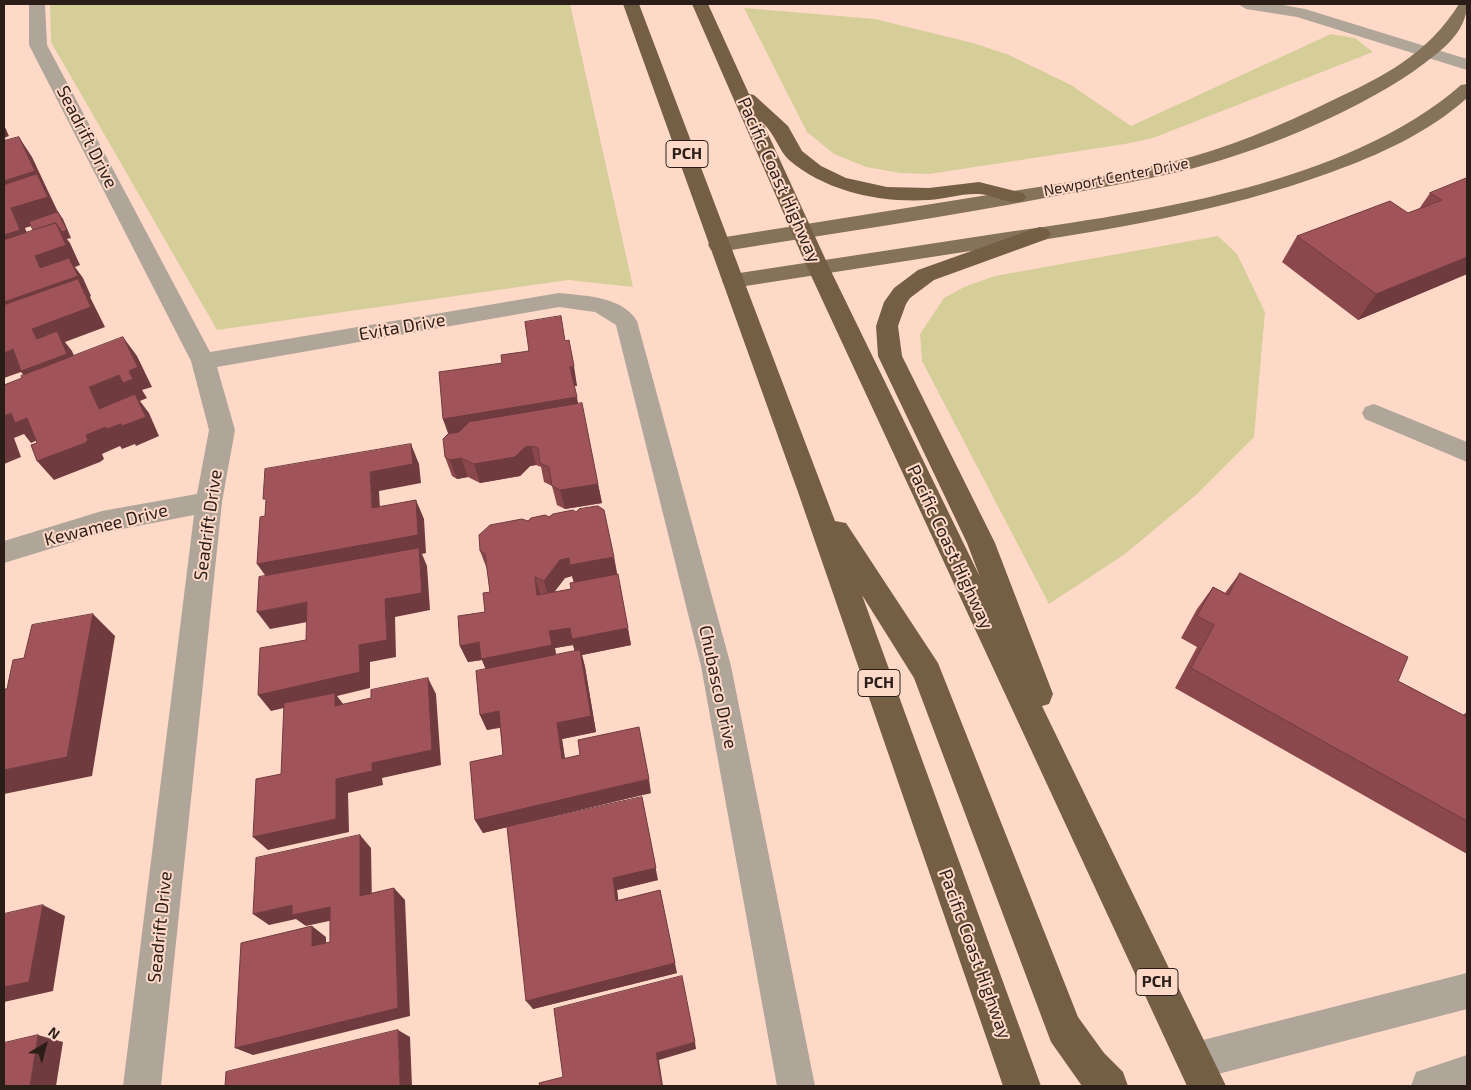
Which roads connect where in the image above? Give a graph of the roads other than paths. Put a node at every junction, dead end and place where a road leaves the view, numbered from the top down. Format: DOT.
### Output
graph roads {
  1 [pos="37,4"];
  2 [pos="631,4"];
  3 [pos="700,4"];
  4 [pos="1246,4"];
  5 [pos="1467,4"];
  6 [pos="1300,8"];
  7 [pos="1357,13"];
  8 [pos="1440,41"];
  9 [pos="1467,65"];
  10 [pos="1467,89"];
  11 [pos="738,90"];
  12 [pos="1016,197"];
  13 [pos="801,231"];
  14 [pos="1040,234"];
  15 [pos="719,245"];
  16 [pos="818,267"];
  17 [pos="732,281"];
  18 [pos="601,305"];
  19 [pos="203,361"];
  20 [pos="1374,413"];
  21 [pos="1467,452"];
  22 [pos="810,492"];
  23 [pos="209,502"];
  24 [pos="4,552"];
  25 [pos="1108,878"];
  26 [pos="1467,991"];
  27 [pos="1201,1074"];
  28 [pos="1467,1074"];
  29 [pos="142,1086"];
  30 [pos="796,1086"];
  31 [pos="1022,1086"];
  32 [pos="1109,1086"];
  33 [pos="1430,1086"];
  1 -- 19 [label="street, Seadrift Drive"];
  2 -- 15 [label="highway, Pacific Coast Highway / PCH"];
  3 -- 11 [label="highway, Pacific Coast Highway / PCH"];
  4 -- 6 [label="street"];
  5 -- 8 [label="main road, Newport Center Drive"];
  6 -- 7 [label="street"];
  6 -- 8 [label="street"];
  8 -- 9 [label="street"];
  8 -- 12 [label="main road, Newport Center Drive"];
  10 -- 14 [label="main road"];
  11 -- 12 [label="highway"];
  11 -- 13 [label="highway, Pacific Coast Highway / PCH"];
  12 -- 13 [label="main road, Newport Center Drive"];
  13 -- 15 [label="main road, Newport Center Drive"];
  13 -- 16 [label="highway, Pacific Coast Highway / PCH"];
  14 -- 16 [label="main road"];
  14 -- 25 [label="highway"];
  15 -- 17 [label="highway, Pacific Coast Highway / PCH"];
  16 -- 17 [label="main road"];
  16 -- 25 [label="highway, Pacific Coast Highway / PCH"];
  17 -- 22 [label="highway, Pacific Coast Highway / PCH"];
  18 -- 19 [label="street, Evita Drive"];
  18 -- 30 [label="street, Chubasco Drive"];
  19 -- 23 [label="street, Seadrift Drive"];
  20 -- 21 [label="street"];
  22 -- 31 [label="highway, Pacific Coast Highway / PCH"];
  22 -- 32 [label="highway"];
  23 -- 24 [label="street, Kewamee Drive"];
  23 -- 29 [label="street, Seadrift Drive"];
  25 -- 27 [label="highway, Pacific Coast Highway / PCH"];
  26 -- 27 [label="street"];
  28 -- 33 [label="street"];
}
